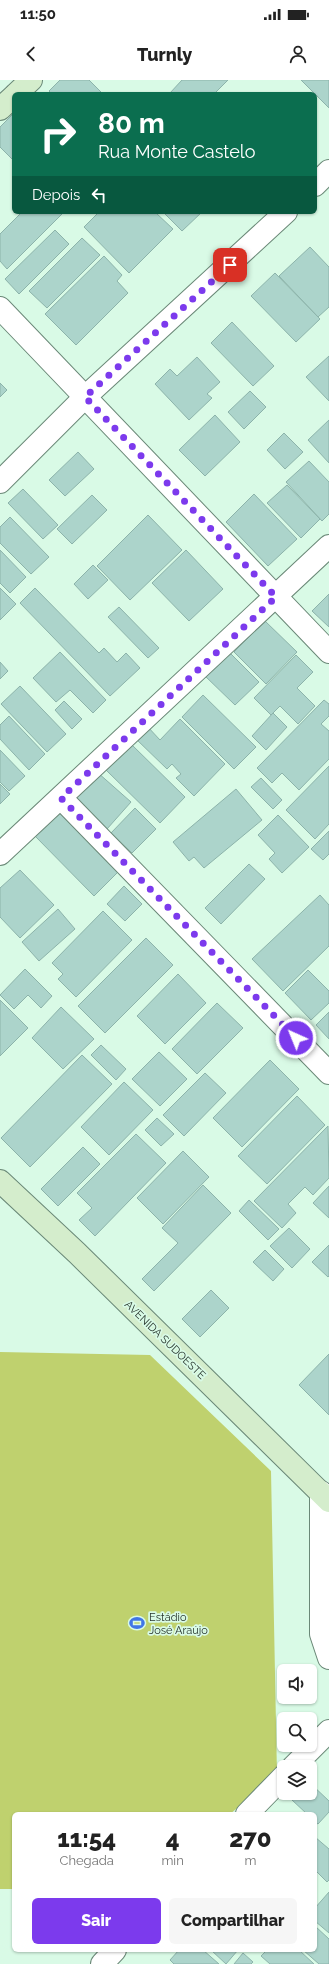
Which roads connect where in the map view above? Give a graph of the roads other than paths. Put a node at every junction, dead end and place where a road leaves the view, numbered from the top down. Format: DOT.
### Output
graph roads {
  1 [pos="31,80"];
  2 [pos="18,92"];
  3 [pos="12,98"];
  4 [pos="0,109"];
  5 [pos="329,171"];
  6 [pos="317,183"];
  7 [pos="284,214"];
  8 [pos="0,308"];
  9 [pos="85,397"];
  10 [pos="0,482"];
  11 [pos="329,546"];
  12 [pos="276,597"];
  13 [pos="329,652"];
  14 [pos="61,798"];
  15 [pos="0,854"];
  16 [pos="329,1073"];
  17 [pos="0,1180"];
  18 [pos="325,1496"];
  19 [pos="329,1658"];
  20 [pos="329,1731"];
  21 [pos="300,1760"];
  22 [pos="277,1783"];
  23 [pos="249,1812"];
  24 [pos="113,1952"];
  25 [pos="102,1964"];
  1 -- 2 [label="street"];
  3 -- 4 [label="street"];
  5 -- 6 [label="street"];
  7 -- 9 [label="street"];
  8 -- 9 [label="street"];
  9 -- 10 [label="street"];
  9 -- 12 [label="street"];
  11 -- 12 [label="street"];
  12 -- 13 [label="street"];
  12 -- 14 [label="street"];
  14 -- 15 [label="street"];
  14 -- 16 [label="street"];
  17 -- 18 [label="street, AVENIDA SUDOESTE"];
  18 -- 19 [label="street"];
  20 -- 21 [label="street"];
  22 -- 23 [label="street"];
  24 -- 25 [label="street"];
}
